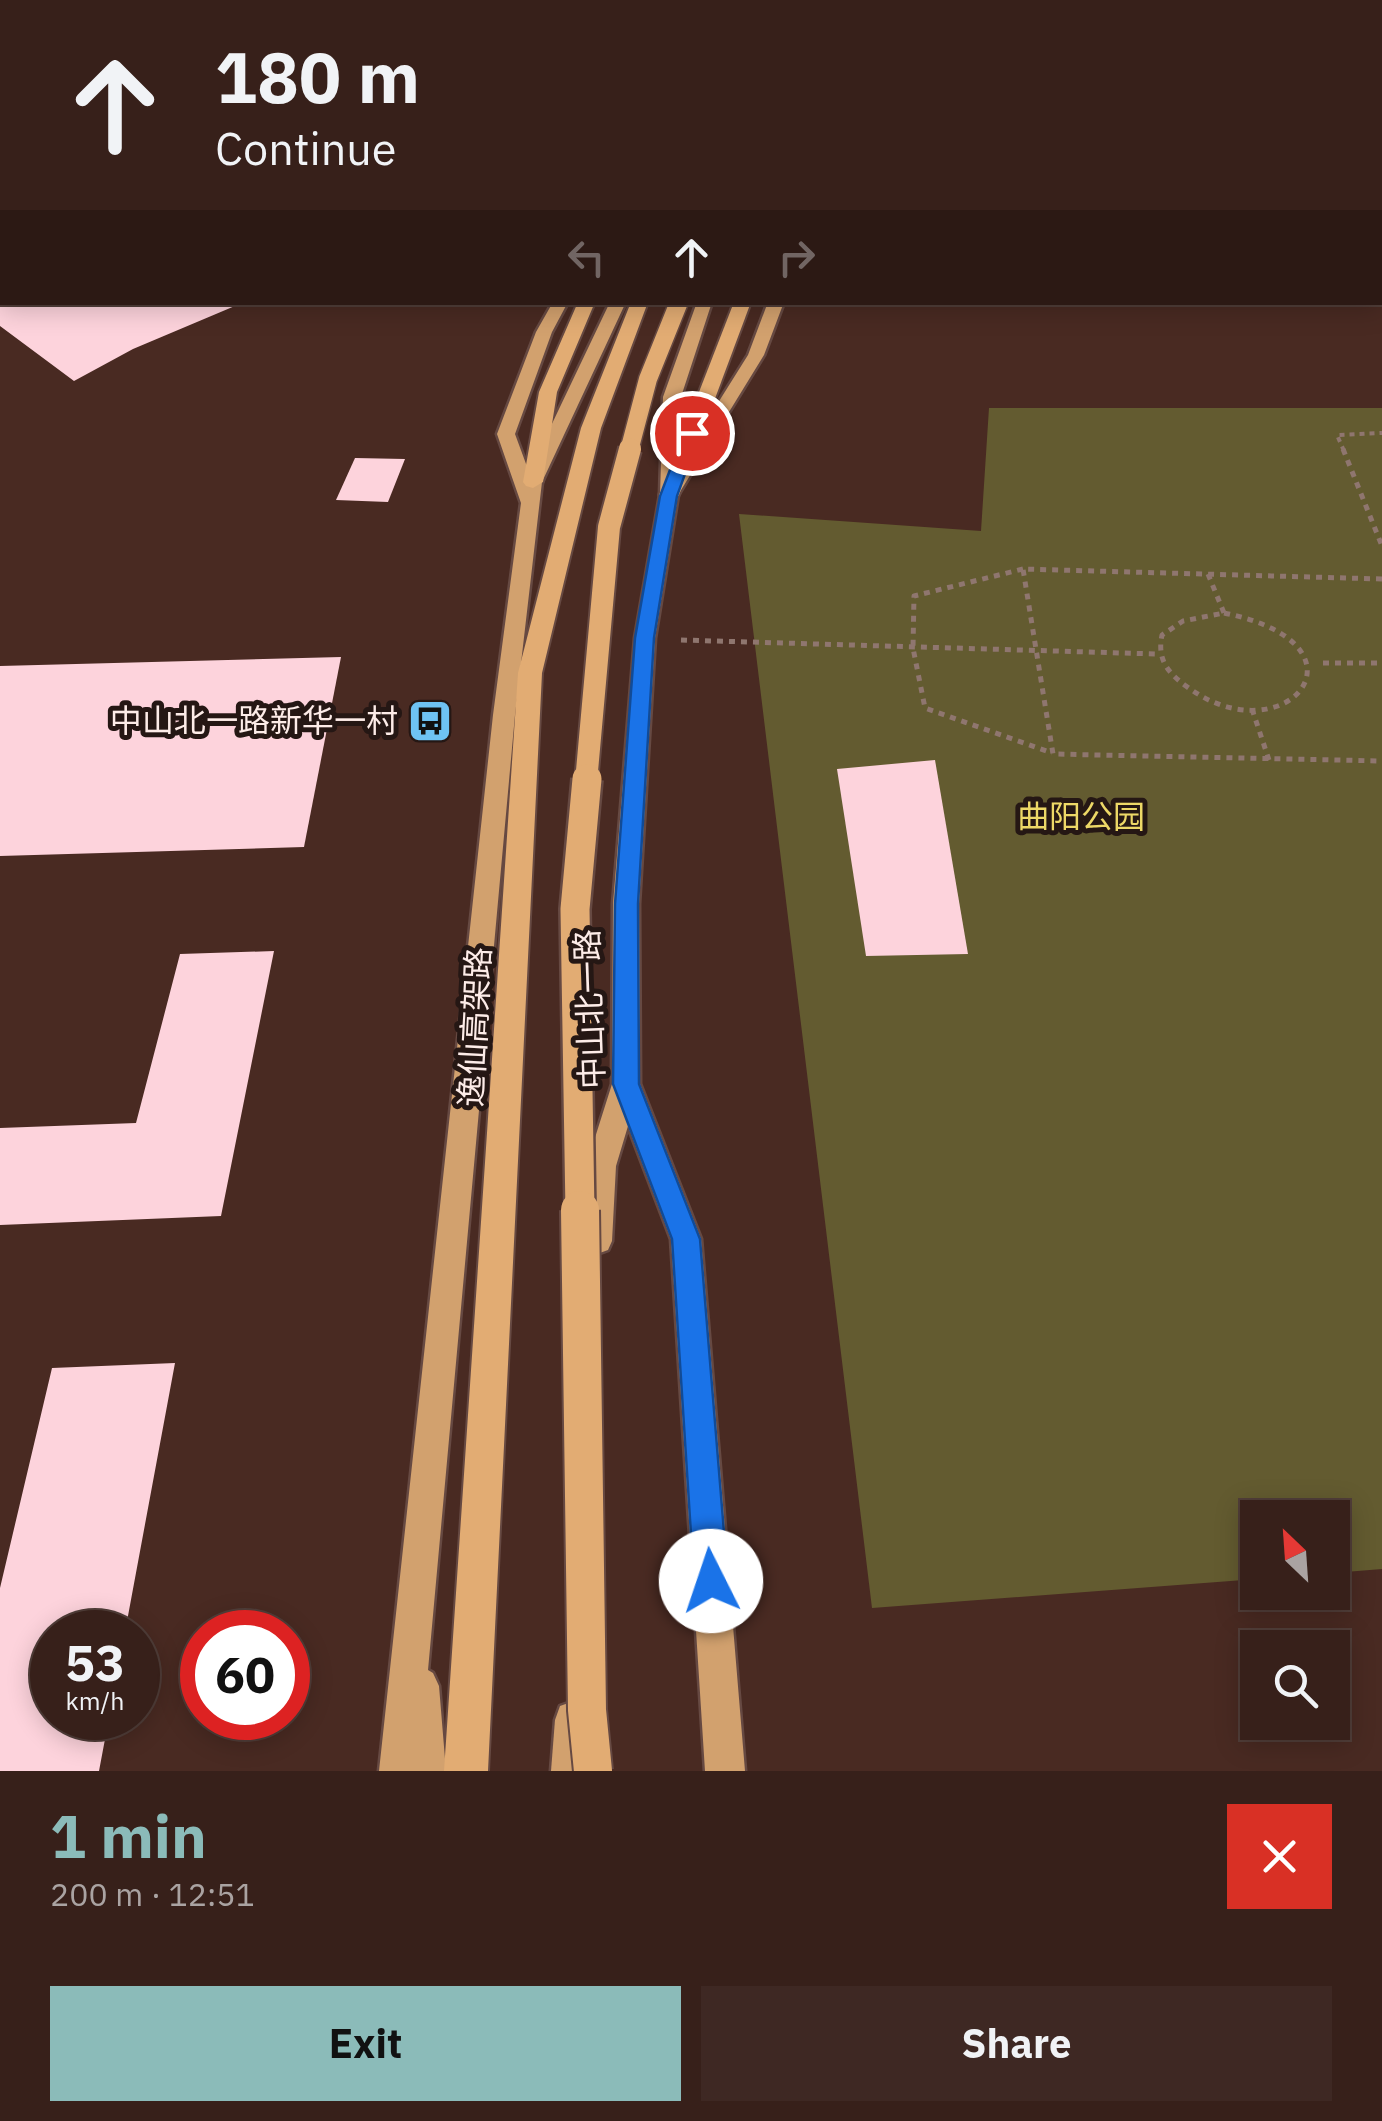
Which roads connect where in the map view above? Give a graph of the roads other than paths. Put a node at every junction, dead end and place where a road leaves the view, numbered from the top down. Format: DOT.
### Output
graph roads {
  1 [pos="558,305"];
  2 [pos="586,305"];
  3 [pos="617,305"];
  4 [pos="639,305"];
  5 [pos="678,305"];
  6 [pos="703,305"];
  7 [pos="742,305"];
  8 [pos="775,305"];
  9 [pos="532,492"];
  10 [pos="669,496"];
  11 [pos="626,1084"];
  12 [pos="416,1622"];
  13 [pos="399,1771"];
  14 [pos="426,1771"];
  15 [pos="466,1771"];
  16 [pos="571,1771"];
  17 [pos="594,1771"];
  18 [pos="724,1771"];
  1 -- 9 [label="main road"];
  2 -- 9 [label="highway"];
  3 -- 9 [label="main road"];
  4 -- 15 [label="highway, 逸仙高架路"];
  5 -- 17 [label="highway, bridge"];
  6 -- 10 [label="main road, 中山北一路"];
  7 -- 10 [label="highway"];
  8 -- 10 [label="main road"];
  9 -- 12 [label="main road"];
  10 -- 11 [label="main road, 中山北一路"];
  11 -- 16 [label="main road"];
  11 -- 18 [label="main road, 中山北一路"];
  12 -- 13 [label="main road"];
  12 -- 14 [label="main road"];
}
